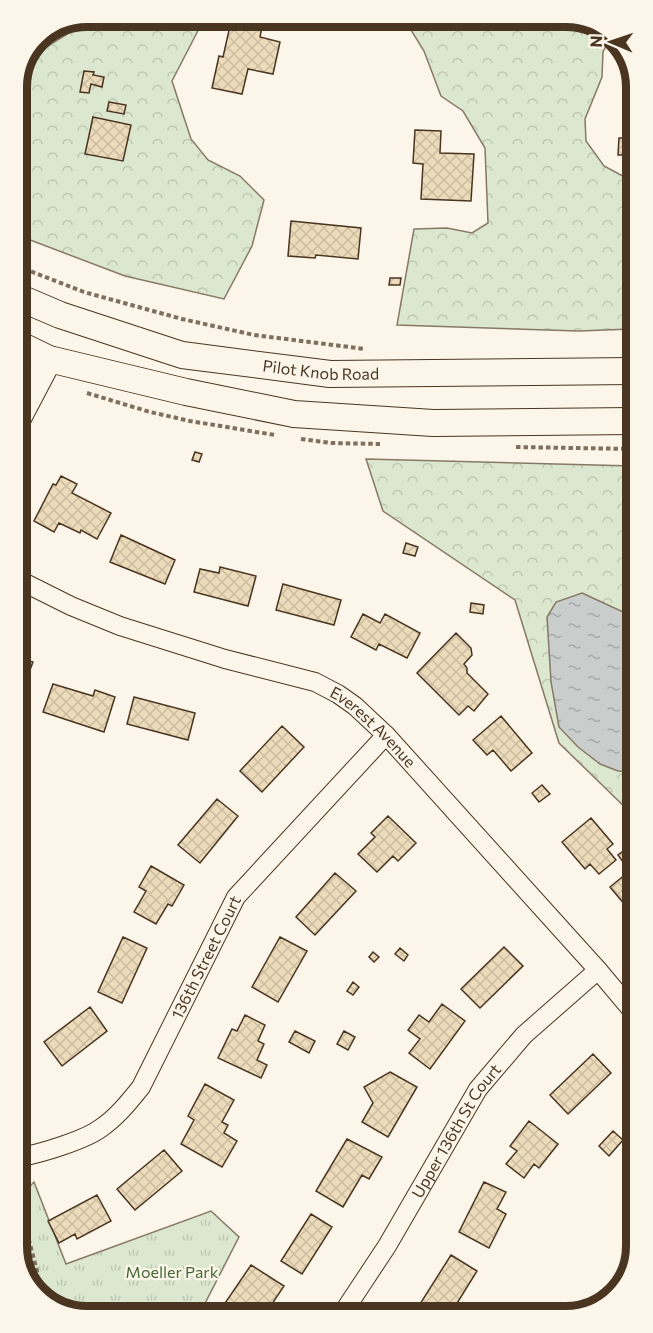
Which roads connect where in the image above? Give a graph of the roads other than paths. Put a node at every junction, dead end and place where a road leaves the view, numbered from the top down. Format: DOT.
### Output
graph roads {
  1 [pos="27,301"];
  2 [pos="27,348"];
  3 [pos="49,359"];
  4 [pos="626,371"];
  5 [pos="27,401"];
  6 [pos="626,421"];
  7 [pos="27,584"];
  8 [pos="386,735"];
  9 [pos="598,970"];
  10 [pos="626,1003"];
  11 [pos="27,1156"];
  12 [pos="347,1306"];
  1 -- 4 [label="main road, Pilot Knob Road"];
  2 -- 3 [label="main road"];
  3 -- 5 [label="main road"];
  3 -- 6 [label="main road"];
  7 -- 8 [label="street, Everest Avenue"];
  8 -- 9 [label="street, Everest Avenue"];
  8 -- 11 [label="street, 136th Street Court"];
  9 -- 10 [label="street, Everest Avenue"];
  9 -- 12 [label="street, Upper 136th St Court"];
}
